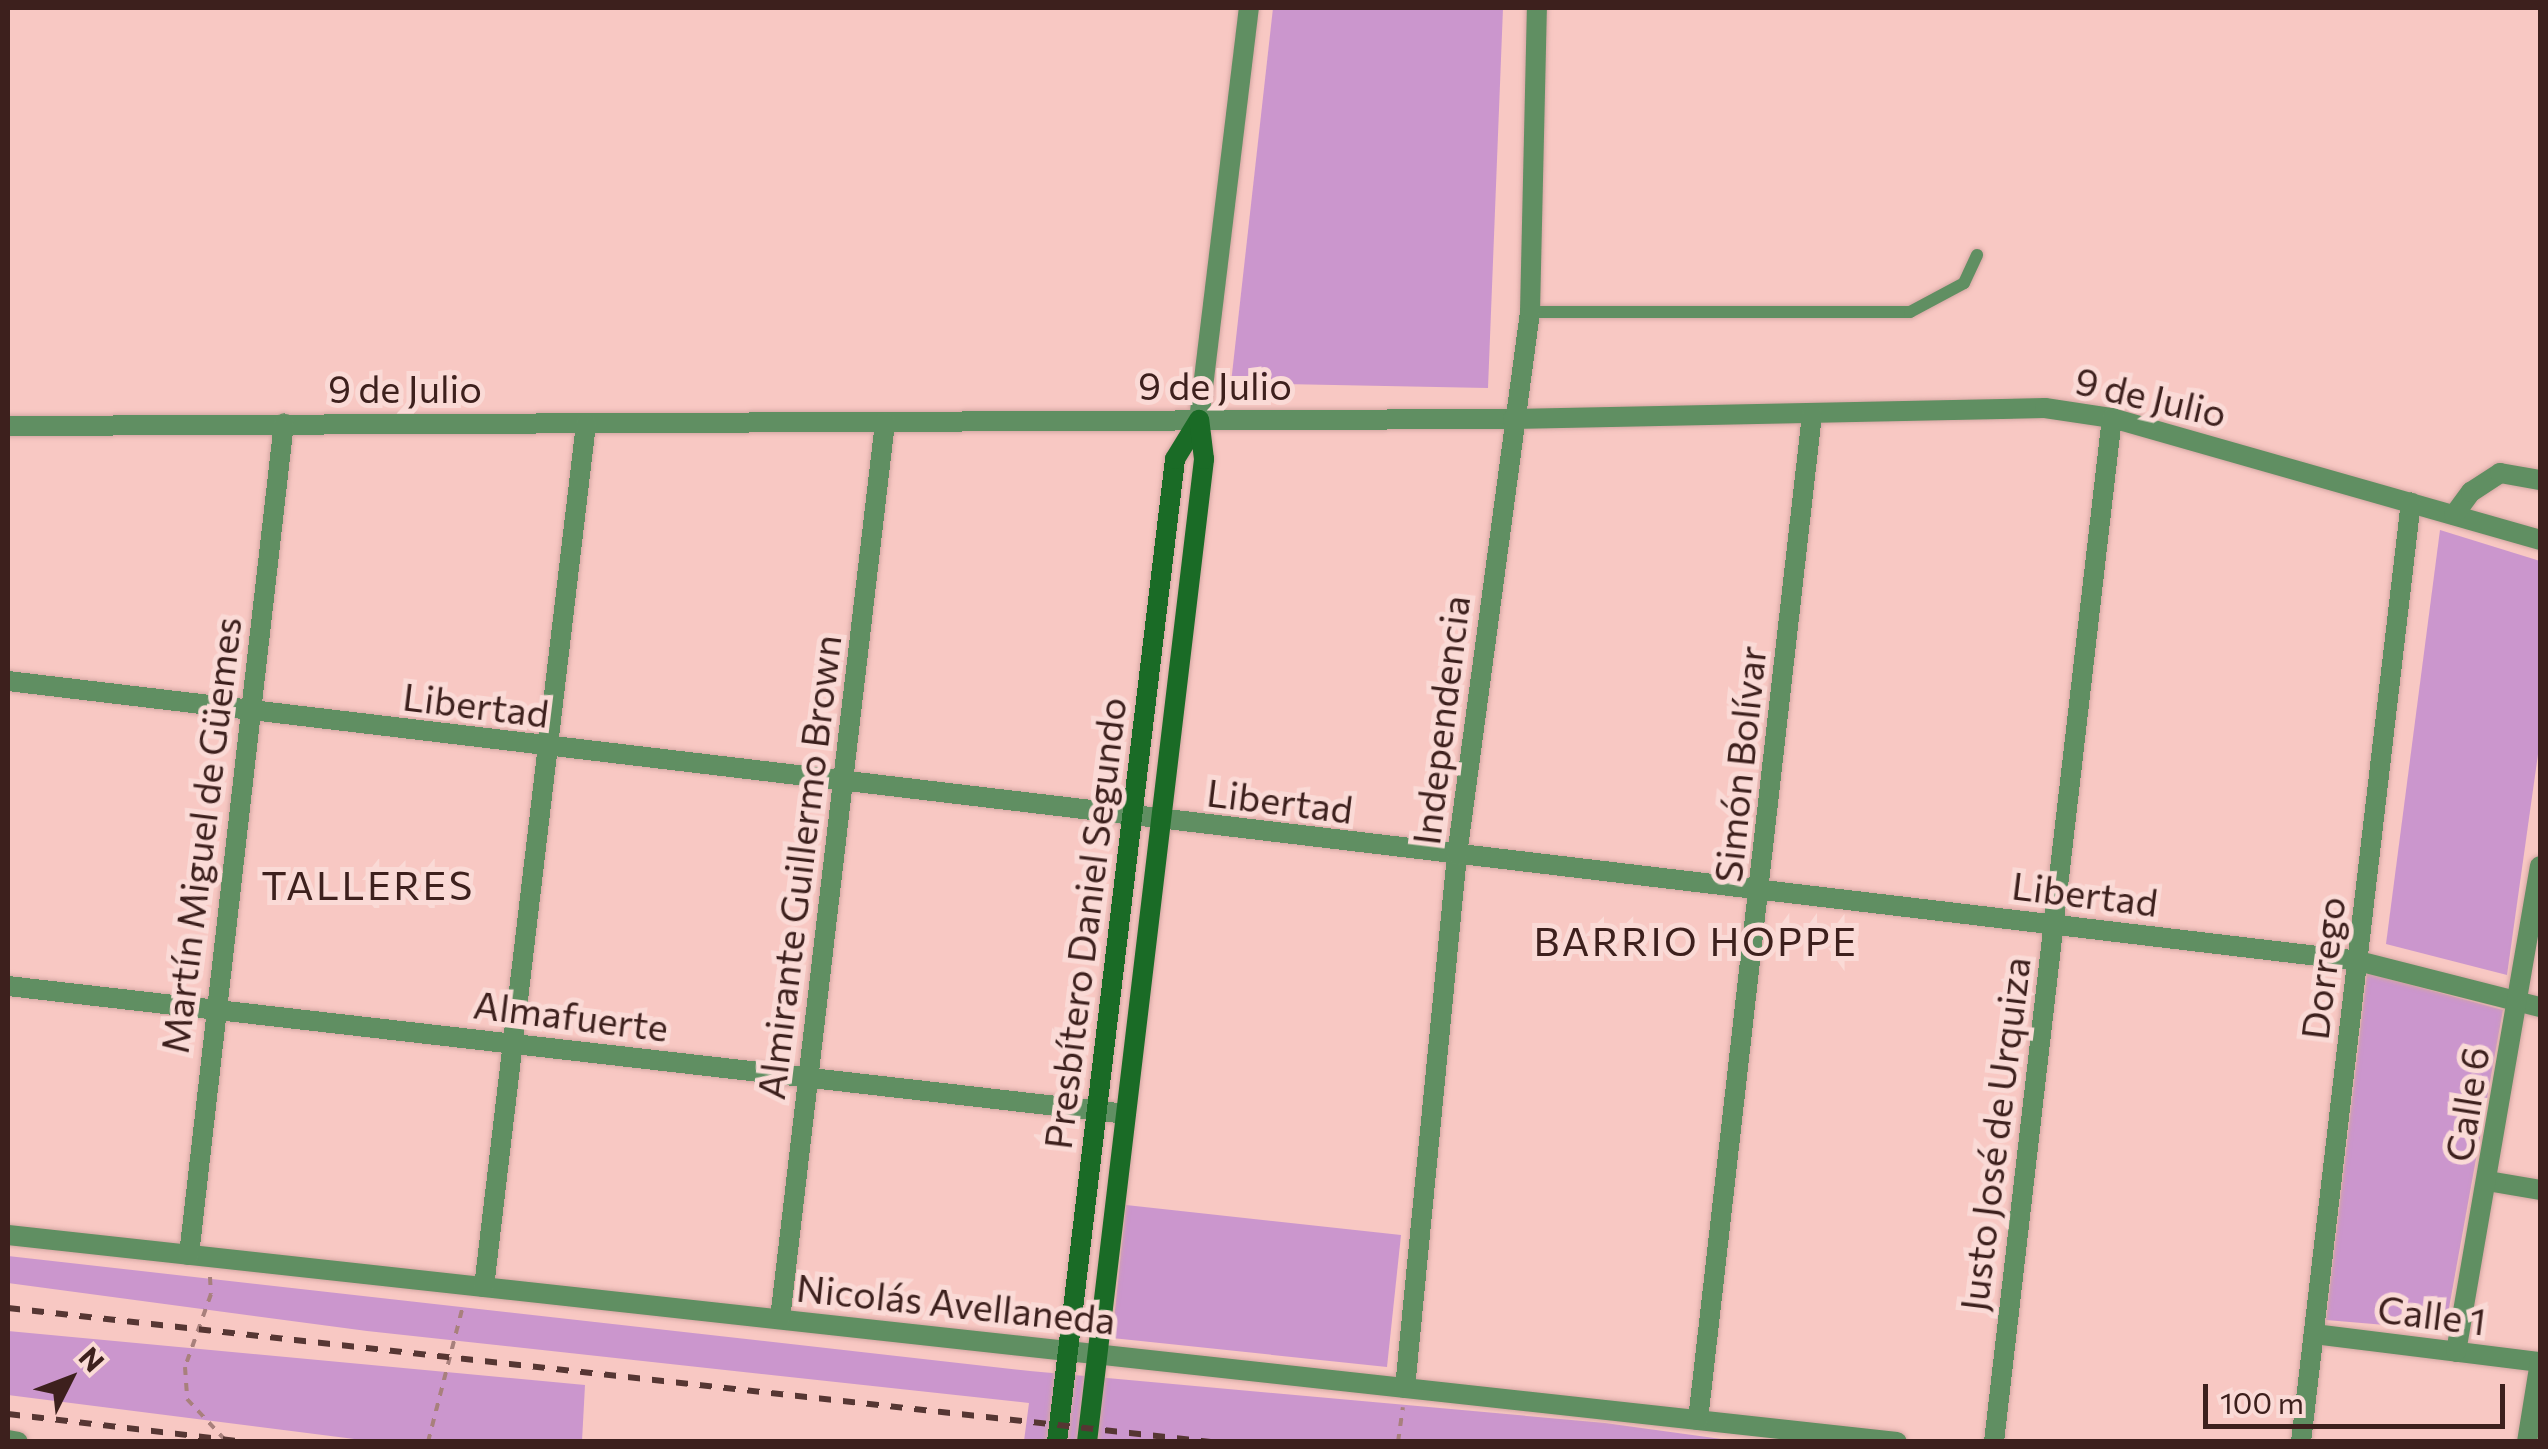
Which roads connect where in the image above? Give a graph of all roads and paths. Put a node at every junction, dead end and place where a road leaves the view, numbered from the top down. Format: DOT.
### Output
graph roads {
  1 [pos="1249,8"];
  2 [pos="1537,8"];
  3 [pos="1977,255"];
  4 [pos="1530,312"];
  5 [pos="1812,414"];
  6 [pos="2112,418"];
  7 [pos="1513,419"];
  8 [pos="1199,420"];
  9 [pos="885,422"];
  10 [pos="284,423"];
  11 [pos="586,424"];
  12 [pos="8,426"];
  13 [pos="2540,480"];
  14 [pos="2410,502"];
  15 [pos="2454,515"];
  16 [pos="2540,540"];
  17 [pos="8,682"];
  18 [pos="250,710"];
  19 [pos="549,749"];
  20 [pos="843,782"];
  21 [pos="1132,818"];
  22 [pos="1160,821"];
  23 [pos="1458,855"];
  24 [pos="2540,866"];
  25 [pos="1760,893"];
  26 [pos="2054,924"];
  27 [pos="2358,961"];
  28 [pos="8,986"];
  29 [pos="2518,1001"];
  30 [pos="2540,1008"];
  31 [pos="215,1011"];
  32 [pos="516,1042"];
  33 [pos="809,1079"];
  34 [pos="1097,1111"];
  35 [pos="1126,1114"];
  36 [pos="2488,1181"];
  37 [pos="2540,1190"];
  38 [pos="8,1235"];
  39 [pos="199,1256"];
  40 [pos="477,1286"];
  41 [pos="780,1319"];
  42 [pos="2314,1334"];
  43 [pos="1068,1351"];
  44 [pos="2456,1352"];
  45 [pos="1097,1354"];
  46 [pos="2540,1362"];
  47 [pos="1405,1388"];
  48 [pos="1698,1420"];
  49 [pos="8,1440"];
  50 [pos="18,1442"];
  51 [pos="227,1442"];
  52 [pos="428,1442"];
  53 [pos="1057,1442"];
  54 [pos="1087,1442"];
  55 [pos="1398,1442"];
  56 [pos="1897,1442"];
  57 [pos="1994,1442"];
  58 [pos="2301,1442"];
  59 [pos="2526,1442"];
  1 -- 8 [label="street, Presbítero Daniel Segundo"];
  2 -- 4 [label="street, Independencia"];
  3 -- 4 [label="lane"];
  4 -- 7 [label="street, Independencia"];
  5 -- 6 [label="street, 9 de Julio"];
  5 -- 7 [label="street, 9 de Julio"];
  5 -- 25 [label="street, Simón Bolívar"];
  6 -- 14 [label="street, 9 de Julio"];
  6 -- 26 [label="street, Justo José de Urquiza"];
  7 -- 8 [label="street, 9 de Julio"];
  7 -- 23 [label="street, Independencia"];
  8 -- 9 [label="street, 9 de Julio"];
  8 -- 21 [label="main road, Presbítero Daniel Segundo"];
  8 -- 22 [label="main road, Presbítero Daniel Segundo"];
  9 -- 11 [label="street, 9 de Julio"];
  9 -- 20 [label="street, Almirante Guillermo Brown"];
  10 -- 11 [label="street, 9 de Julio"];
  10 -- 12 [label="street, 9 de Julio"];
  10 -- 18 [label="street, Martín Miguel de Güemes"];
  11 -- 19 [label="street"];
  13 -- 15 [label="street"];
  14 -- 15 [label="street, 9 de Julio"];
  14 -- 27 [label="street, Dorrego"];
  15 -- 16 [label="street, 9 de Julio"];
  17 -- 18 [label="street, Libertad"];
  18 -- 19 [label="street, Libertad"];
  18 -- 31 [label="street, Martín Miguel de Güemes"];
  19 -- 20 [label="street, Libertad"];
  19 -- 32 [label="street"];
  20 -- 21 [label="street, Libertad"];
  20 -- 33 [label="street, Almirante Guillermo Brown"];
  21 -- 22 [label="street, Libertad"];
  21 -- 34 [label="main road, Presbítero Daniel Segundo"];
  22 -- 23 [label="street, Libertad"];
  22 -- 35 [label="main road, Presbítero Daniel Segundo"];
  23 -- 25 [label="street, Libertad"];
  23 -- 47 [label="street, Independencia"];
  24 -- 29 [label="street, Calle 6"];
  25 -- 26 [label="street, Libertad"];
  25 -- 48 [label="street, Simón Bolívar"];
  26 -- 27 [label="street, Libertad"];
  26 -- 57 [label="street, Justo José de Urquiza"];
  27 -- 29 [label="street, Libertad"];
  27 -- 42 [label="street, Dorrego"];
  28 -- 31 [label="street, Almafuerte"];
  29 -- 30 [label="street, Libertad"];
  29 -- 36 [label="street, Calle 6"];
  31 -- 32 [label="street, Almafuerte"];
  31 -- 39 [label="street, Martín Miguel de Güemes"];
  32 -- 33 [label="street, Almafuerte"];
  32 -- 40 [label="street"];
  33 -- 34 [label="street, Almafuerte"];
  33 -- 41 [label="street, Almirante Guillermo Brown"];
  34 -- 35 [label="street, Almafuerte"];
  34 -- 43 [label="main road, Presbítero Daniel Segundo"];
  35 -- 45 [label="main road, Presbítero Daniel Segundo"];
  36 -- 37 [label="street"];
  36 -- 44 [label="street, Calle 6"];
  38 -- 39 [label="street, Nicolás Avellaneda"];
  39 -- 40 [label="street, Nicolás Avellaneda"];
  39 -- 51 [label="path"];
  40 -- 41 [label="street, Nicolás Avellaneda"];
  40 -- 52 [label="path"];
  41 -- 43 [label="street, Nicolás Avellaneda"];
  42 -- 44 [label="street, Calle 1"];
  42 -- 58 [label="street, Dorrego"];
  43 -- 45 [label="street, Nicolás Avellaneda"];
  43 -- 53 [label="main road, Presbítero Daniel Segundo"];
  44 -- 46 [label="street, Calle 1"];
  45 -- 47 [label="street, Nicolás Avellaneda"];
  45 -- 54 [label="main road, Presbítero Daniel Segundo"];
  46 -- 59 [label="street"];
  47 -- 48 [label="street, Nicolás Avellaneda"];
  47 -- 55 [label="path"];
  48 -- 56 [label="street, Nicolás Avellaneda"];
  49 -- 50 [label="street"];
}
